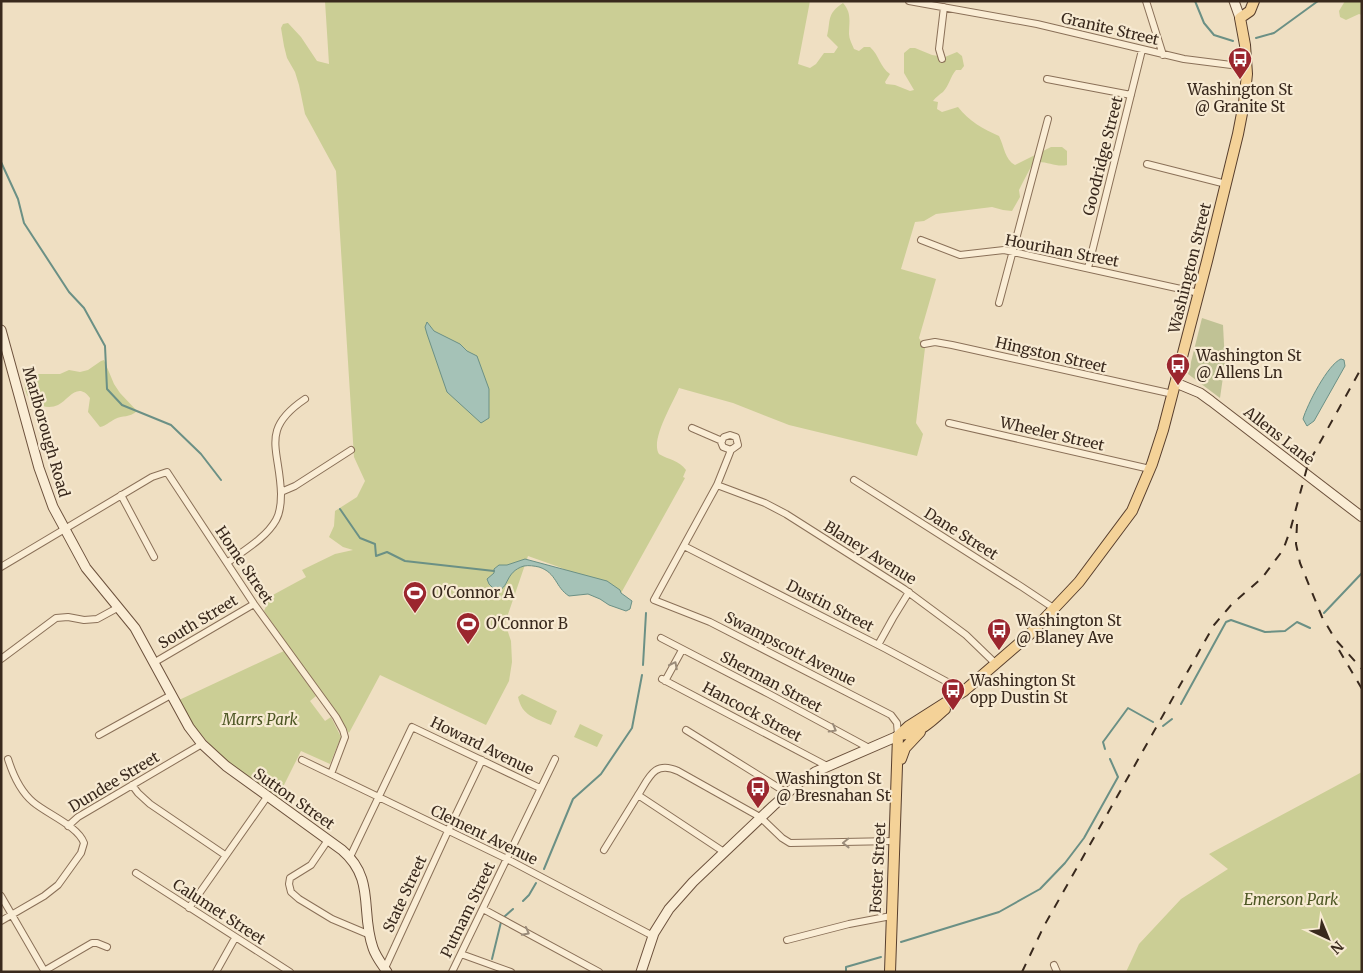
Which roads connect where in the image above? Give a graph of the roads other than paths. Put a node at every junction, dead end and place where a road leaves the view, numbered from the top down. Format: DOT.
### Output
graph roads {
  1 [pos="909,1"];
  2 [pos="1146,1"];
  3 [pos="1234,1"];
  4 [pos="1254,1"];
  5 [pos="918,2"];
  6 [pos="944,7"];
  7 [pos="1240,18"];
  8 [pos="1142,50"];
  9 [pos="1163,55"];
  10 [pos="942,59"];
  11 [pos="1246,67"];
  12 [pos="1047,79"];
  13 [pos="1131,95"];
  14 [pos="1048,119"];
  15 [pos="1147,164"];
  16 [pos="1226,184"];
  17 [pos="921,240"];
  18 [pos="1013,252"];
  19 [pos="1088,268"];
  20 [pos="1199,293"];
  21 [pos="1000,303"];
  22 [pos="1,330"];
  23 [pos="924,344"];
  24 [pos="4,351"];
  25 [pos="1176,382"];
  26 [pos="1173,394"];
  27 [pos="305,399"];
  28 [pos="949,423"];
  29 [pos="692,428"];
  30 [pos="722,441"];
  31 [pos="351,450"];
  32 [pos="731,450"];
  33 [pos="1150,469"];
  34 [pos="854,480"];
  35 [pos="717,485"];
  36 [pos="281,492"];
  37 [pos="121,495"];
  38 [pos="1362,517"];
  39 [pos="65,530"];
  40 [pos="684,546"];
  41 [pos="154,557"];
  42 [pos="227,562"];
  43 [pos="1,567"];
  44 [pos="910,592"];
  45 [pos="254,604"];
  46 [pos="119,607"];
  47 [pos="1055,609"];
  48 [pos="661,638"];
  49 [pos="878,644"];
  50 [pos="682,650"];
  51 [pos="1,659"];
  52 [pos="155,662"];
  53 [pos="996,664"];
  54 [pos="964,691"];
  55 [pos="171,695"];
  56 [pos="928,724"];
  57 [pos="686,730"];
  58 [pos="99,735"];
  59 [pos="898,736"];
  60 [pos="202,744"];
  61 [pos="869,748"];
  62 [pos="8,759"];
  63 [pos="555,759"];
  64 [pos="302,760"];
  65 [pos="482,760"];
  66 [pos="827,766"];
  67 [pos="898,772"];
  68 [pos="331,774"];
  69 [pos="132,785"];
  70 [pos="540,788"];
  71 [pos="787,793"];
  72 [pos="638,795"];
  73 [pos="378,796"];
  74 [pos="267,797"];
  75 [pos="760,817"];
  76 [pos="68,826"];
  77 [pos="448,831"];
  78 [pos="328,840"];
  79 [pos="895,842"];
  80 [pos="604,850"];
  81 [pos="724,852"];
  82 [pos="225,856"];
  83 [pos="350,857"];
  84 [pos="507,859"];
  85 [pos="136,873"];
  86 [pos="1,896"];
  87 [pos="188,908"];
  88 [pos="483,909"];
  89 [pos="12,915"];
  90 [pos="891,916"];
  91 [pos="1,921"];
  92 [pos="370,935"];
  93 [pos="653,936"];
  94 [pos="236,938"];
  95 [pos="786,940"];
  96 [pos="107,947"];
  97 [pos="461,954"];
  98 [pos="386,970"];
  99 [pos="44,972"];
  100 [pos="216,972"];
  101 [pos="290,972"];
  102 [pos="452,972"];
  103 [pos="511,972"];
  104 [pos="599,972"];
  105 [pos="641,972"];
  106 [pos="890,972"];
  1 -- 5 [label="street, Granite Street"];
  2 -- 9 [label="street"];
  3 -- 7 [label="street"];
  4 -- 7 [label="main road"];
  5 -- 6 [label="street, Granite Street"];
  6 -- 8 [label="street, Granite Street"];
  6 -- 10 [label="street"];
  7 -- 11 [label="main road, Washington Street"];
  8 -- 9 [label="street, Granite Street"];
  8 -- 13 [label="street, Goodridge Street"];
  9 -- 11 [label="street, Granite Street"];
  11 -- 16 [label="main road, Washington Street"];
  12 -- 13 [label="street"];
  13 -- 19 [label="street, Goodridge Street"];
  14 -- 18 [label="street"];
  15 -- 16 [label="street"];
  16 -- 20 [label="main road, Washington Street"];
  17 -- 18 [label="street, Hourihan Street"];
  18 -- 19 [label="street, Hourihan Street"];
  18 -- 21 [label="street"];
  19 -- 20 [label="street, Hourihan Street"];
  20 -- 25 [label="main road, Washington Street"];
  22 -- 24 [label="street, Marlborough Road"];
  23 -- 26 [label="street, Hingston Street"];
  24 -- 39 [label="street, Marlborough Road"];
  25 -- 26 [label="main road, Washington Street"];
  25 -- 38 [label="street, Allens Lane"];
  26 -- 33 [label="main road, Washington Street"];
  27 -- 36 [label="street"];
  28 -- 33 [label="street, Wheeler Street"];
  29 -- 30 [label="street"];
  30 -- 32 [label="street"];
  30 -- 32 [label="street"];
  31 -- 36 [label="street"];
  32 -- 35 [label="street"];
  33 -- 47 [label="main road, Washington Street"];
  34 -- 47 [label="street, Dane Street"];
  35 -- 40 [label="street"];
  35 -- 44 [label="street, Blaney Avenue"];
  36 -- 42 [label="street"];
  37 -- 39 [label="street, Home Street"];
  37 -- 41 [label="street"];
  37 -- 42 [label="street, Home Street"];
  39 -- 43 [label="street, Home Street"];
  39 -- 46 [label="street, Marlborough Road"];
  40 -- 49 [label="street, Dustin Street"];
  40 -- 59 [label="street, Swampscott Avenue"];
  42 -- 45 [label="street, Home Street"];
  44 -- 49 [label="street"];
  44 -- 53 [label="street, Blaney Avenue"];
  45 -- 52 [label="street, South Street"];
  45 -- 68 [label="street, Home Street"];
  46 -- 51 [label="street"];
  46 -- 52 [label="street, Marlborough Road"];
  47 -- 53 [label="main road, Washington Street"];
  48 -- 50 [label="street, Sherman Street"];
  49 -- 54 [label="street, Dustin Street"];
  50 -- 61 [label="street, Sherman Street, one-way"];
  66 -- 50 [label="street, Hancock Street, one-way"];
  52 -- 55 [label="street, Sutton Street"];
  53 -- 54 [label="main road, Washington Street"];
  54 -- 56 [label="main road, Washington Street"];
  54 -- 59 [label="main road, Washington Street"];
  55 -- 58 [label="street"];
  55 -- 60 [label="street, Sutton Street"];
  56 -- 59 [label="main road, Washington Street"];
  56 -- 67 [label="main road"];
  57 -- 71 [label="street"];
  59 -- 61 [label="street, Washington Street"];
  59 -- 67 [label="main road, Foster Street"];
  60 -- 69 [label="street, Dundee Street"];
  60 -- 74 [label="street, Sutton Street"];
  61 -- 66 [label="street, Washington Street"];
  62 -- 76 [label="street, Dundee Street"];
  63 -- 70 [label="street, Putnam Street"];
  64 -- 68 [label="street, Clement Avenue"];
  65 -- 70 [label="street, Howard Avenue"];
  65 -- 73 [label="street, Howard Avenue"];
  65 -- 77 [label="street, State Street"];
  66 -- 71 [label="street, Washington Street"];
  67 -- 79 [label="main road, Foster Street"];
  68 -- 73 [label="street, Clement Avenue"];
  69 -- 76 [label="street, Dundee Street"];
  69 -- 82 [label="street"];
  70 -- 84 [label="street, Putnam Street"];
  71 -- 75 [label="street, Washington Street"];
  72 -- 75 [label="street"];
  72 -- 80 [label="street"];
  72 -- 81 [label="street"];
  73 -- 77 [label="street, Clement Avenue"];
  73 -- 83 [label="street"];
  74 -- 78 [label="street, Sutton Street"];
  74 -- 82 [label="street"];
  79 -- 75 [label="street, one-way"];
  75 -- 81 [label="street, Washington Street"];
  76 -- 89 [label="street"];
  77 -- 84 [label="street, Clement Avenue"];
  77 -- 98 [label="street, State Street"];
  78 -- 83 [label="street, Sutton Street"];
  78 -- 92 [label="street"];
  79 -- 90 [label="main road, Foster Street"];
  81 -- 93 [label="street, Washington Street"];
  82 -- 87 [label="street"];
  83 -- 92 [label="street, Sutton Street"];
  84 -- 88 [label="street, Putnam Street"];
  84 -- 93 [label="street, Clement Avenue"];
  85 -- 87 [label="street, Calumet Street"];
  86 -- 89 [label="street"];
  87 -- 94 [label="street, Calumet Street"];
  88 -- 97 [label="street, Putnam Street"];
  88 -- 104 [label="street, one-way"];
  89 -- 91 [label="street"];
  89 -- 99 [label="street"];
  90 -- 95 [label="street"];
  90 -- 106 [label="main road, Foster Street"];
  92 -- 98 [label="street, Sutton Street"];
  93 -- 105 [label="street, Washington Street"];
  94 -- 100 [label="street"];
  94 -- 101 [label="street, Calumet Street"];
  96 -- 99 [label="street"];
  97 -- 102 [label="street, Putnam Street"];
  97 -- 103 [label="street"];
}
